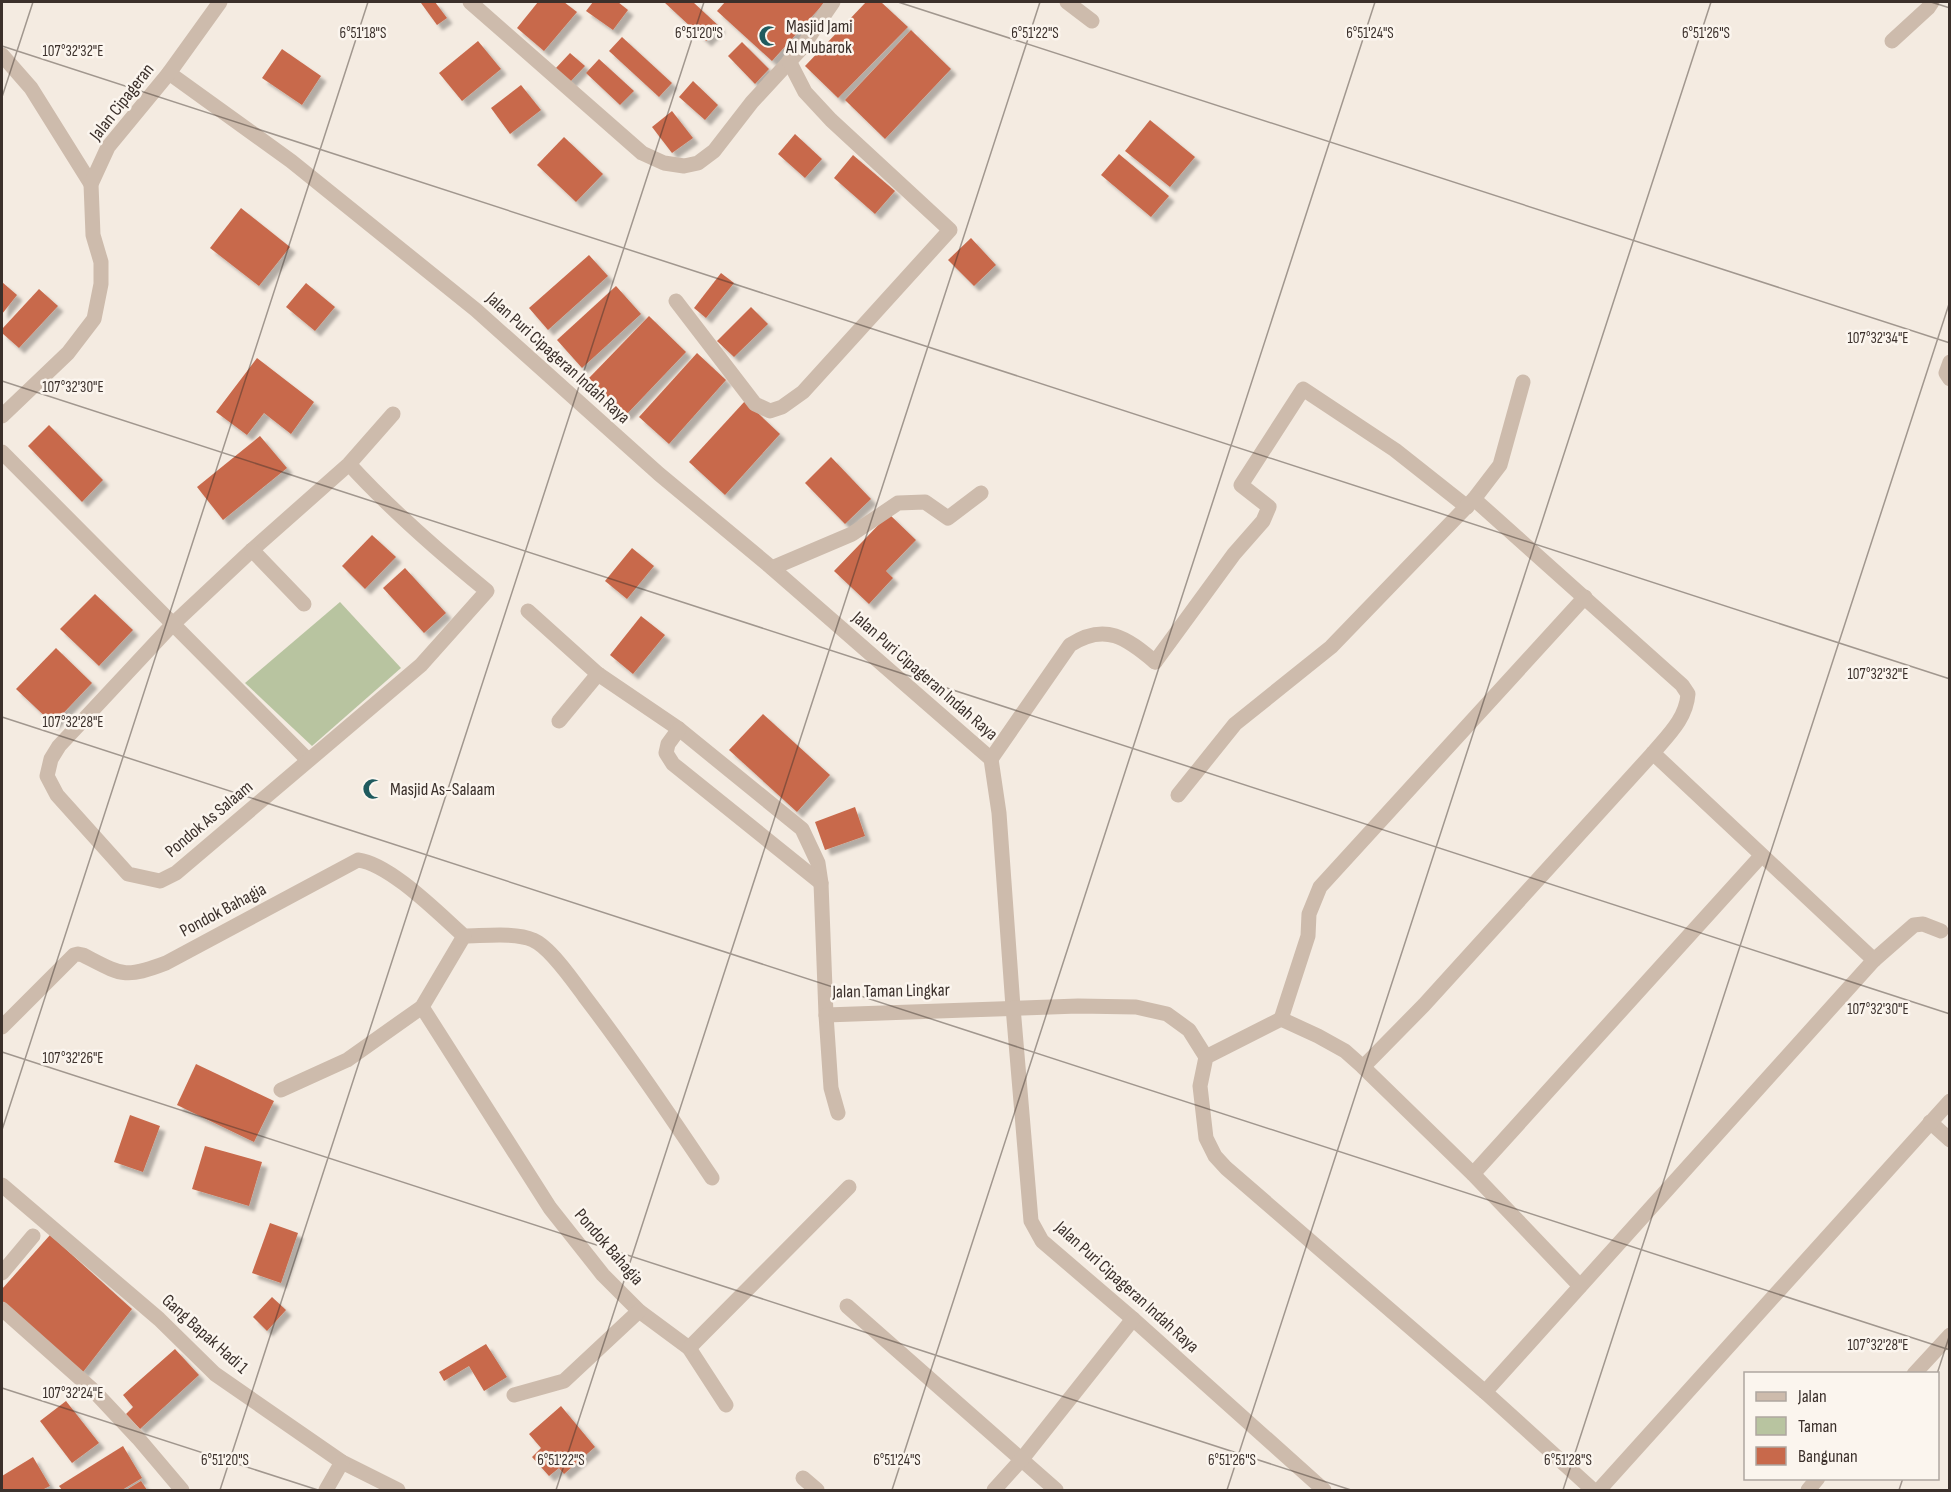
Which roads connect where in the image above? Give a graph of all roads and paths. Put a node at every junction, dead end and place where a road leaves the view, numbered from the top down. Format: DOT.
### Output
graph roads {
  1 [pos="220,2"];
  2 [pos="470,2"];
  3 [pos="832,2"];
  4 [pos="1066,2"];
  5 [pos="1932,2"];
  6 [pos="1092,21"];
  7 [pos="1892,41"];
  8 [pos="2,55"];
  9 [pos="789,61"];
  10 [pos="169,73"];
  11 [pos="91,184"];
  12 [pos="676,301"];
  13 [pos="1950,362"];
  14 [pos="1950,379"];
  15 [pos="1523,382"];
  16 [pos="393,414"];
  17 [pos="2,416"];
  18 [pos="2,452"];
  19 [pos="349,464"];
  20 [pos="981,493"];
  21 [pos="1471,503"];
  22 [pos="252,550"];
  23 [pos="772,568"];
  24 [pos="1585,597"];
  25 [pos="304,604"];
  26 [pos="528,611"];
  27 [pos="172,625"];
  28 [pos="598,674"];
  29 [pos="559,721"];
  30 [pos="680,729"];
  31 [pos="1653,753"];
  32 [pos="991,759"];
  33 [pos="308,760"];
  34 [pos="1178,795"];
  35 [pos="1761,856"];
  36 [pos="821,883"];
  37 [pos="1941,931"];
  38 [pos="464,936"];
  39 [pos="1874,960"];
  40 [pos="422,1007"];
  41 [pos="1013,1007"];
  42 [pos="826,1015"];
  43 [pos="1281,1019"];
  44 [pos="2,1027"];
  45 [pos="1206,1057"];
  46 [pos="1363,1067"];
  47 [pos="281,1090"];
  48 [pos="1950,1101"];
  49 [pos="838,1113"];
  50 [pos="1930,1122"];
  51 [pos="1950,1140"];
  52 [pos="1473,1174"];
  53 [pos="712,1178"];
  54 [pos="2,1185"];
  55 [pos="849,1187"];
  56 [pos="33,1236"];
  57 [pos="2,1273"];
  58 [pos="1580,1286"];
  59 [pos="847,1306"];
  60 [pos="2,1309"];
  61 [pos="639,1311"];
  62 [pos="1133,1319"];
  63 [pos="1950,1335"];
  64 [pos="689,1348"];
  65 [pos="1916,1372"];
  66 [pos="1485,1392"];
  67 [pos="514,1395"];
  68 [pos="726,1405"];
  69 [pos="1022,1459"];
  70 [pos="342,1462"];
  71 [pos="803,1478"];
  72 [pos="328,1487"];
  73 [pos="182,1491"];
  74 [pos="398,1491"];
  75 [pos="817,1491"];
  76 [pos="994,1491"];
  77 [pos="1056,1491"];
  78 [pos="1324,1491"];
  79 [pos="1593,1491"];
  80 [pos="1599,1491"];
  1 -- 10 [label="street, Jalan Cipageran"];
  2 -- 9 [label="street"];
  3 -- 9 [label="street"];
  4 -- 6 [label="street"];
  5 -- 7 [label="street"];
  8 -- 11 [label="street"];
  9 -- 12 [label="street"];
  10 -- 11 [label="street, Jalan Cipageran"];
  10 -- 23 [label="street, Jalan Puri Cipageran Indah Raya"];
  11 -- 17 [label="street, Jalan Cipageran"];
  13 -- 14 [label="street"];
  15 -- 21 [label="street"];
  16 -- 19 [label="street, Pondok As Salaam"];
  18 -- 27 [label="street"];
  19 -- 22 [label="street, Pondok As Salaam"];
  19 -- 33 [label="street, Pondok As Salaam"];
  20 -- 23 [label="street"];
  21 -- 24 [label="street"];
  21 -- 32 [label="street"];
  21 -- 34 [label="street"];
  22 -- 25 [label="street"];
  22 -- 27 [label="street, Pondok As Salaam"];
  23 -- 32 [label="street, Jalan Puri Cipageran Indah Raya"];
  24 -- 31 [label="street"];
  24 -- 43 [label="street"];
  26 -- 28 [label="street, Jalan Taman Lingkar"];
  27 -- 33 [label="street"];
  27 -- 33 [label="street, Pondok As Salaam"];
  28 -- 29 [label="street"];
  28 -- 30 [label="street, Jalan Taman Lingkar"];
  30 -- 36 [label="street, Jalan Taman Lingkar"];
  30 -- 36 [label="street"];
  31 -- 35 [label="street"];
  31 -- 46 [label="street"];
  32 -- 41 [label="street, Jalan Puri Cipageran Indah Raya"];
  35 -- 39 [label="street"];
  35 -- 52 [label="street"];
  36 -- 42 [label="street, Jalan Taman Lingkar"];
  37 -- 39 [label="street"];
  38 -- 40 [label="street"];
  38 -- 44 [label="street, Pondok Bahagia"];
  38 -- 53 [label="street"];
  39 -- 58 [label="street"];
  40 -- 47 [label="street"];
  40 -- 61 [label="street, Pondok Bahagia"];
  41 -- 42 [label="street, Jalan Taman Lingkar"];
  41 -- 45 [label="street, Jalan Taman Lingkar"];
  41 -- 62 [label="street, Jalan Puri Cipageran Indah Raya"];
  42 -- 49 [label="street"];
  43 -- 45 [label="street"];
  43 -- 46 [label="street"];
  45 -- 66 [label="street"];
  46 -- 52 [label="street"];
  48 -- 50 [label="street"];
  50 -- 51 [label="street"];
  50 -- 80 [label="street"];
  52 -- 58 [label="street"];
  54 -- 70 [label="street, Gang Bapak Hadi 1"];
  55 -- 64 [label="street"];
  56 -- 57 [label="street"];
  58 -- 66 [label="street"];
  59 -- 69 [label="street"];
  60 -- 73 [label="street"];
  61 -- 64 [label="street, Pondok Bahagia"];
  61 -- 67 [label="street"];
  62 -- 69 [label="street"];
  62 -- 78 [label="street, Jalan Puri Cipageran Indah Raya"];
  63 -- 65 [label="street"];
  64 -- 68 [label="street, Pondok Bahagia"];
  66 -- 79 [label="street"];
  69 -- 76 [label="street"];
  69 -- 77 [label="street"];
  70 -- 72 [label="street"];
  70 -- 74 [label="street, Gang Bapak Hadi 1"];
  71 -- 75 [label="street"];
}
